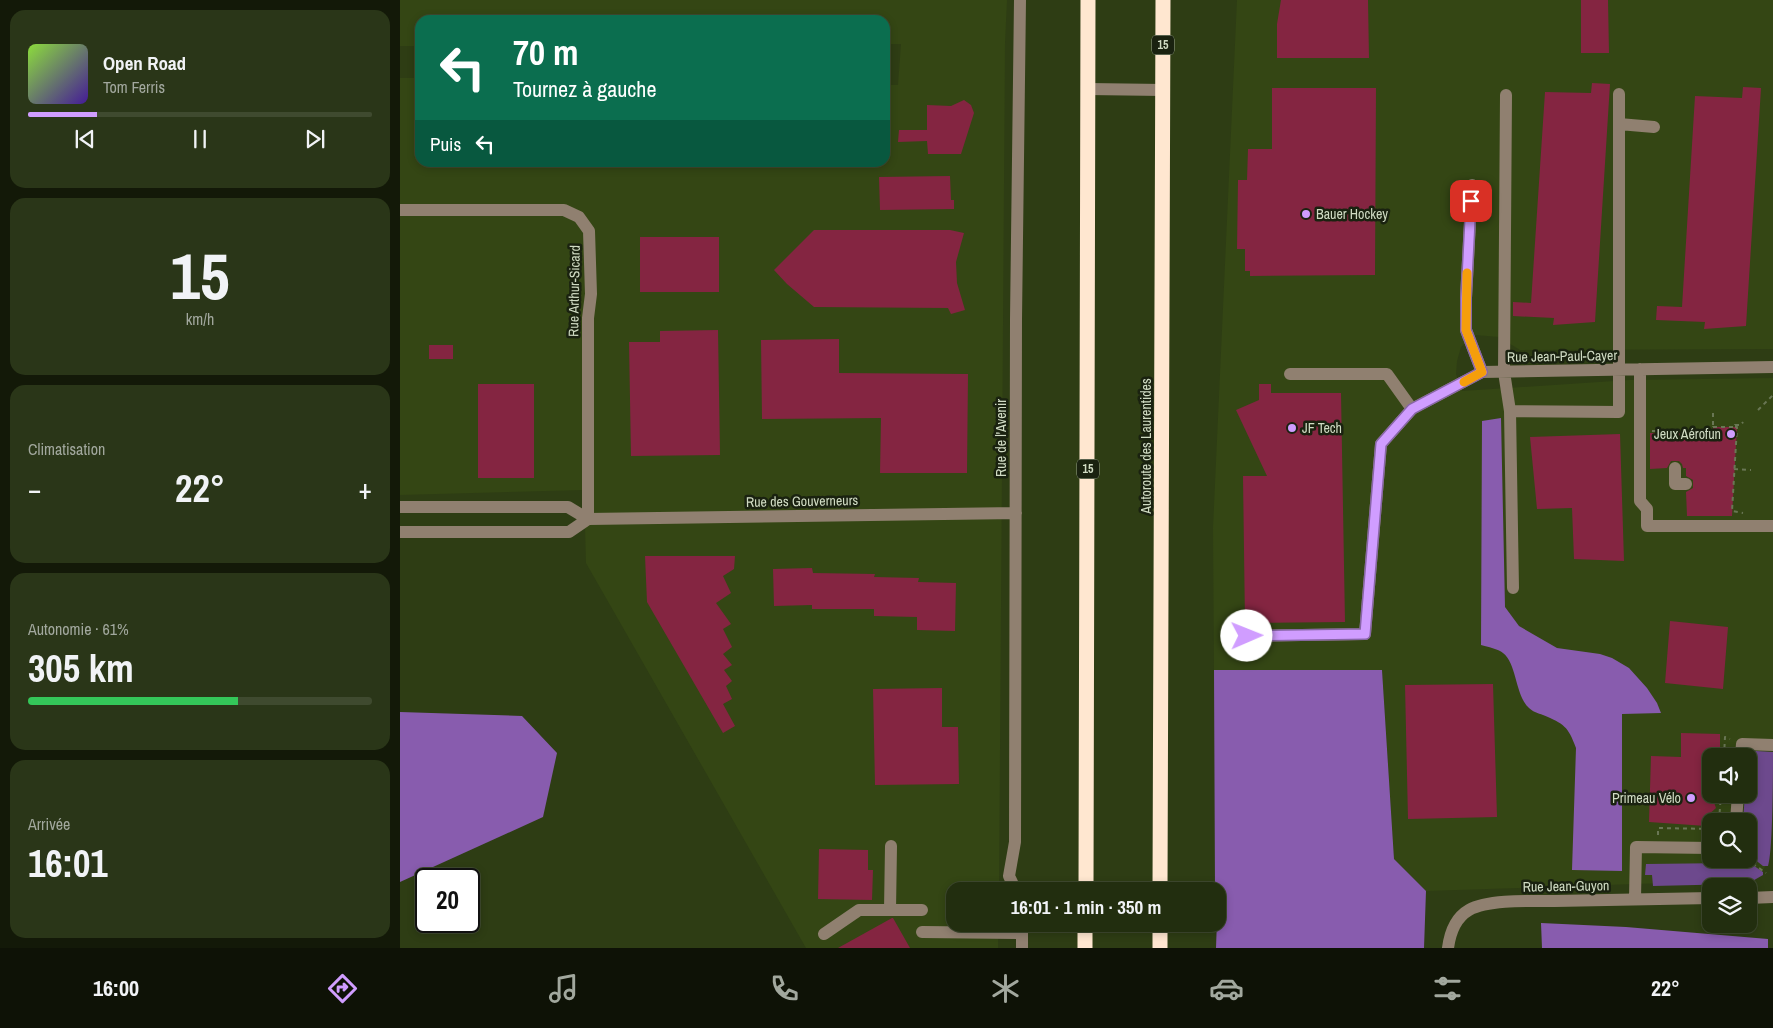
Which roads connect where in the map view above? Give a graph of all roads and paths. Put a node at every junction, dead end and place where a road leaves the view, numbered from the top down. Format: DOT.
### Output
graph roads {
  1 [pos="1020,0"];
  2 [pos="1088,0"];
  3 [pos="1163,0"];
  4 [pos="1088,89"];
  5 [pos="1163,90"];
  6 [pos="1619,94"];
  7 [pos="1506,95"];
  8 [pos="1619,124"];
  9 [pos="1654,127"];
  10 [pos="1472,185"];
  11 [pos="400,210"];
  12 [pos="1773,367"];
  13 [pos="1640,369"];
  14 [pos="1618,370"];
  15 [pos="1482,372"];
  16 [pos="1504,372"];
  17 [pos="1290,374"];
  18 [pos="1773,395"];
  19 [pos="1412,409"];
  20 [pos="1758,410"];
  21 [pos="1510,411"];
  22 [pos="1713,413"];
  23 [pos="1743,422"];
  24 [pos="1713,427"];
  25 [pos="1735,427"];
  26 [pos="1646,431"];
  27 [pos="1675,468"];
  28 [pos="1734,469"];
  29 [pos="1751,470"];
  30 [pos="1686,484"];
  31 [pos="400,508"];
  32 [pos="1016,514"];
  33 [pos="1749,514"];
  34 [pos="588,519"];
  35 [pos="1773,526"];
  36 [pos="400,532"];
  37 [pos="1512,588"];
  38 [pos="1247,636"];
  39 [pos="1725,737"];
  40 [pos="1773,745"];
  41 [pos="1724,748"];
  42 [pos="1742,748"];
  43 [pos="1660,823"];
  44 [pos="1658,828"];
  45 [pos="1702,829"];
  46 [pos="1658,839"];
  47 [pos="891,846"];
  48 [pos="1702,848"];
  49 [pos="1757,867"];
  50 [pos="1766,873"];
  51 [pos="1012,882"];
  52 [pos="1086,882"];
  53 [pos="1160,882"];
  54 [pos="1773,897"];
  55 [pos="1702,898"];
  56 [pos="1757,898"];
  57 [pos="1635,899"];
  58 [pos="890,910"];
  59 [pos="922,910"];
  60 [pos="946,931"];
  61 [pos="922,932"];
  62 [pos="1022,932"];
  63 [pos="1085,932"];
  64 [pos="1160,932"];
  65 [pos="824,934"];
  66 [pos="1022,948"];
  67 [pos="1085,948"];
  68 [pos="1160,948"];
  69 [pos="1448,948"];
  1 -- 32 [label="street, Rue de l'Avenir"];
  2 -- 4 [label="highway, 15"];
  3 -- 5 [label="highway, Autoroute des Laurentides / 15"];
  4 -- 5 [label="street"];
  4 -- 52 [label="highway, 15"];
  5 -- 53 [label="highway, Autoroute des Laurentides / 15"];
  6 -- 8 [label="street"];
  7 -- 16 [label="street"];
  8 -- 9 [label="street"];
  8 -- 14 [label="street"];
  10 -- 15 [label="street"];
  11 -- 34 [label="street, Rue Arthur-Sicard"];
  12 -- 13 [label="street, Rue Jean-Paul-Cayer"];
  13 -- 14 [label="street, Rue Jean-Paul-Cayer"];
  13 -- 35 [label="street"];
  14 -- 16 [label="street, Rue Jean-Paul-Cayer"];
  14 -- 21 [label="street"];
  15 -- 16 [label="street, Rue Jean-Paul-Cayer"];
  15 -- 19 [label="street"];
  16 -- 21 [label="street"];
  17 -- 19 [label="street"];
  18 -- 20 [label="path"];
  19 -- 38 [label="street"];
  21 -- 37 [label="street"];
  22 -- 24 [label="path"];
  23 -- 25 [label="path"];
  24 -- 25 [label="path"];
  24 -- 26 [label="path"];
  25 -- 28 [label="path"];
  27 -- 30 [label="street"];
  28 -- 29 [label="path"];
  28 -- 33 [label="path"];
  31 -- 34 [label="street"];
  32 -- 34 [label="street, Rue des Gouverneurs"];
  32 -- 51 [label="street, Rue de l'Avenir"];
  34 -- 36 [label="street"];
  39 -- 41 [label="path"];
  40 -- 42 [label="street"];
  43 -- 44 [label="path"];
  44 -- 45 [label="path"];
  44 -- 46 [label="path"];
  47 -- 58 [label="street"];
  48 -- 57 [label="street"];
  49 -- 50 [label="path"];
  54 -- 56 [label="street"];
  55 -- 57 [label="street, Rue Jean-Guyon"];
  57 -- 69 [label="street, Rue Jean-Guyon"];
  58 -- 59 [label="street"];
  58 -- 65 [label="street"];
  60 -- 61 [label="street"];
  62 -- 66 [label="street"];
  63 -- 67 [label="highway"];
  64 -- 68 [label="highway"];
}
